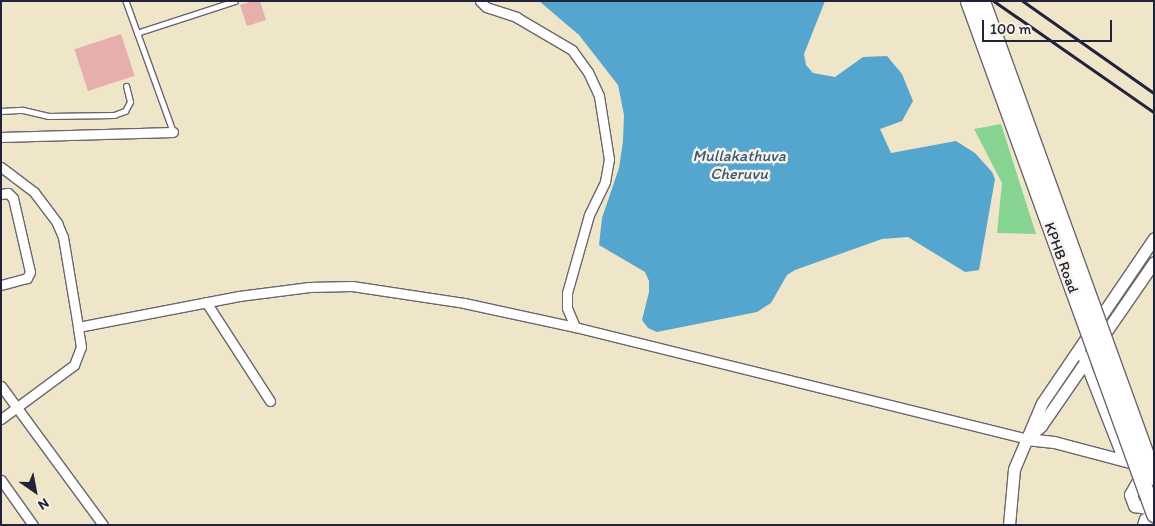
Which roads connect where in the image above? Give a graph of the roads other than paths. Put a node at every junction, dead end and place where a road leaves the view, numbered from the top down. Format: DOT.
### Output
graph roads {
  1 [pos="126,1"];
  2 [pos="235,1"];
  3 [pos="480,1"];
  4 [pos="968,1"];
  5 [pos="982,1"];
  6 [pos="137,33"];
  7 [pos="126,86"];
  8 [pos="1,111"];
  9 [pos="173,132"];
  10 [pos="1,137"];
  11 [pos="1,167"];
  12 [pos="1,194"];
  13 [pos="1154,238"];
  14 [pos="1154,262"];
  15 [pos="1,285"];
  16 [pos="206,302"];
  17 [pos="78,327"];
  18 [pos="575,327"];
  19 [pos="1079,348"];
  20 [pos="1085,362"];
  21 [pos="1,386"];
  22 [pos="270,401"];
  23 [pos="17,408"];
  24 [pos="1,419"];
  25 [pos="1026,439"];
  26 [pos="1123,460"];
  27 [pos="1154,469"];
  28 [pos="1154,476"];
  29 [pos="1,480"];
  30 [pos="1154,481"];
  31 [pos="1154,509"];
  32 [pos="1154,515"];
  33 [pos="33,525"];
  34 [pos="103,525"];
  35 [pos="1009,525"];
  36 [pos="1143,525"];
  1 -- 6 [label="lane"];
  2 -- 6 [label="lane"];
  3 -- 18 [label="street"];
  4 -- 32 [label="main road, KPHB Road, bridge"];
  5 -- 28 [label="main road, KPHB Road, bridge"];
  6 -- 9 [label="lane"];
  7 -- 8 [label="lane"];
  9 -- 10 [label="street"];
  11 -- 17 [label="street"];
  12 -- 15 [label="street"];
  13 -- 19 [label="street"];
  14 -- 20 [label="street"];
  16 -- 17 [label="street"];
  16 -- 18 [label="street"];
  16 -- 22 [label="street"];
  17 -- 23 [label="street"];
  18 -- 25 [label="street"];
  19 -- 20 [label="street"];
  19 -- 25 [label="street"];
  20 -- 25 [label="street"];
  20 -- 26 [label="street"];
  21 -- 23 [label="street"];
  23 -- 24 [label="street"];
  23 -- 34 [label="street"];
  25 -- 26 [label="street"];
  25 -- 35 [label="street"];
  26 -- 27 [label="street"];
  29 -- 33 [label="street"];
  30 -- 31 [label="main road"];
  32 -- 36 [label="street"];
}
